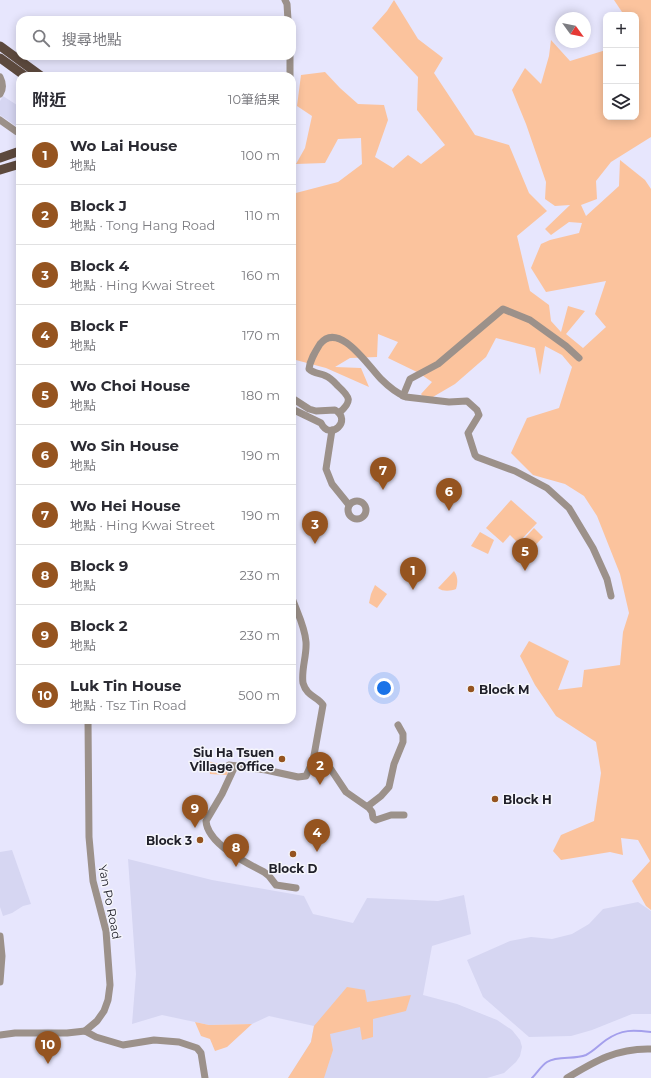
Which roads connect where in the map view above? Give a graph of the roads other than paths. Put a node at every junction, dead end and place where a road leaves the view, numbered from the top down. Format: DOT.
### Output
graph roads {
  1 [pos="285,0"];
  2 [pos="288,16"];
  3 [pos="0,46"];
  4 [pos="0,58"];
  5 [pos="16,58"];
  6 [pos="19,60"];
  7 [pos="290,60"];
  8 [pos="19,72"];
  9 [pos="36,72"];
  10 [pos="290,72"];
  11 [pos="0,77"];
  12 [pos="0,94"];
  13 [pos="0,120"];
  14 [pos="16,131"];
  15 [pos="16,152"];
  16 [pos="0,158"];
  17 [pos="16,165"];
  18 [pos="0,170"];
  19 [pos="578,358"];
  20 [pos="403,396"];
  21 [pos="296,400"];
  22 [pos="328,409"];
  23 [pos="296,411"];
  24 [pos="339,413"];
  25 [pos="321,423"];
  26 [pos="332,430"];
  27 [pos="349,505"];
  28 [pos="611,596"];
  29 [pos="296,608"];
  30 [pos="88,724"];
  31 [pos="398,725"];
  32 [pos="313,761"];
  33 [pos="368,806"];
  34 [pos="404,816"];
  35 [pos="296,888"];
  36 [pos="0,936"];
  37 [pos="0,982"];
  38 [pos="86,1031"];
  39 [pos="0,1035"];
  40 [pos="651,1050"];
  41 [pos="206,1078"];
  42 [pos="567,1078"];
  1 -- 2 [label="street"];
  3 -- 5 [label="main road"];
  4 -- 8 [label="main road"];
  6 -- 9 [label="main road"];
  7 -- 10 [label="street"];
  11 -- 12 [label="street"];
  13 -- 14 [label="street"];
  15 -- 16 [label="main road"];
  17 -- 18 [label="main road"];
  19 -- 20 [label="street"];
  20 -- 24 [label="street"];
  20 -- 28 [label="street"];
  21 -- 22 [label="street"];
  22 -- 24 [label="street"];
  22 -- 25 [label="street"];
  23 -- 25 [label="street"];
  24 -- 26 [label="street"];
  25 -- 26 [label="street"];
  26 -- 27 [label="street"];
  29 -- 32 [label="street"];
  30 -- 38 [label="street, Yan Po Road"];
  31 -- 33 [label="street"];
  32 -- 33 [label="street"];
  32 -- 35 [label="street"];
  33 -- 34 [label="street"];
  36 -- 37 [label="street"];
  38 -- 39 [label="street"];
  38 -- 41 [label="street"];
  40 -- 42 [label="street"];
}
